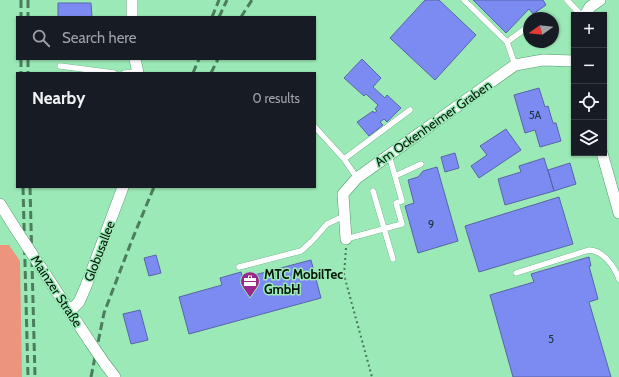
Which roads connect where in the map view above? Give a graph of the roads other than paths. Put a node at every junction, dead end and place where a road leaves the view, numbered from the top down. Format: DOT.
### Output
graph roads {
  1 [pos="132,0"];
  2 [pos="464,0"];
  3 [pos="567,0"];
  4 [pos="600,0"];
  5 [pos="578,12"];
  6 [pos="587,12"];
  7 [pos="132,16"];
  8 [pos="523,30"];
  9 [pos="507,42"];
  10 [pos="136,60"];
  11 [pos="571,61"];
  12 [pos="515,65"];
  13 [pos="60,66"];
  14 [pos="106,72"];
  15 [pos="138,72"];
  16 [pos="410,110"];
  17 [pos="316,128"];
  18 [pos="389,155"];
  19 [pos="603,156"];
  20 [pos="344,159"];
  21 [pos="421,164"];
  22 [pos="395,176"];
  23 [pos="357,178"];
  24 [pos="123,188"];
  25 [pos="374,191"];
  26 [pos="617,200"];
  27 [pos="0,204"];
  28 [pos="619,213"];
  29 [pos="344,216"];
  30 [pos="384,229"];
  31 [pos="346,239"];
  32 [pos="393,259"];
  33 [pos="239,267"];
  34 [pos="516,273"];
  35 [pos="619,279"];
  36 [pos="70,311"];
  37 [pos="115,377"];
  1 -- 7 [label="street"];
  2 -- 9 [label="lane"];
  3 -- 5 [label="lane"];
  4 -- 6 [label="street"];
  8 -- 9 [label="lane"];
  9 -- 12 [label="lane"];
  10 -- 15 [label="street"];
  11 -- 12 [label="street, Am Ockenheimer Graben"];
  12 -- 18 [label="street, Am Ockenheimer Graben"];
  13 -- 14 [label="lane"];
  16 -- 20 [label="lane"];
  17 -- 20 [label="lane"];
  18 -- 22 [label="lane"];
  18 -- 23 [label="street, Am Ockenheimer Graben"];
  19 -- 26 [label="street"];
  20 -- 23 [label="lane"];
  21 -- 22 [label="lane"];
  22 -- 30 [label="lane"];
  23 -- 29 [label="street, Am Ockenheimer Graben"];
  24 -- 36 [label="street, Globusallee"];
  25 -- 30 [label="lane"];
  26 -- 28 [label="street"];
  27 -- 36 [label="street, Mainzer Straße, bridge"];
  29 -- 31 [label="street, Am Ockenheimer Graben"];
  29 -- 33 [label="lane"];
  30 -- 31 [label="lane"];
  30 -- 32 [label="lane"];
  34 -- 35 [label="lane"];
  36 -- 37 [label="street, Mainzer Straße, bridge"];
}
